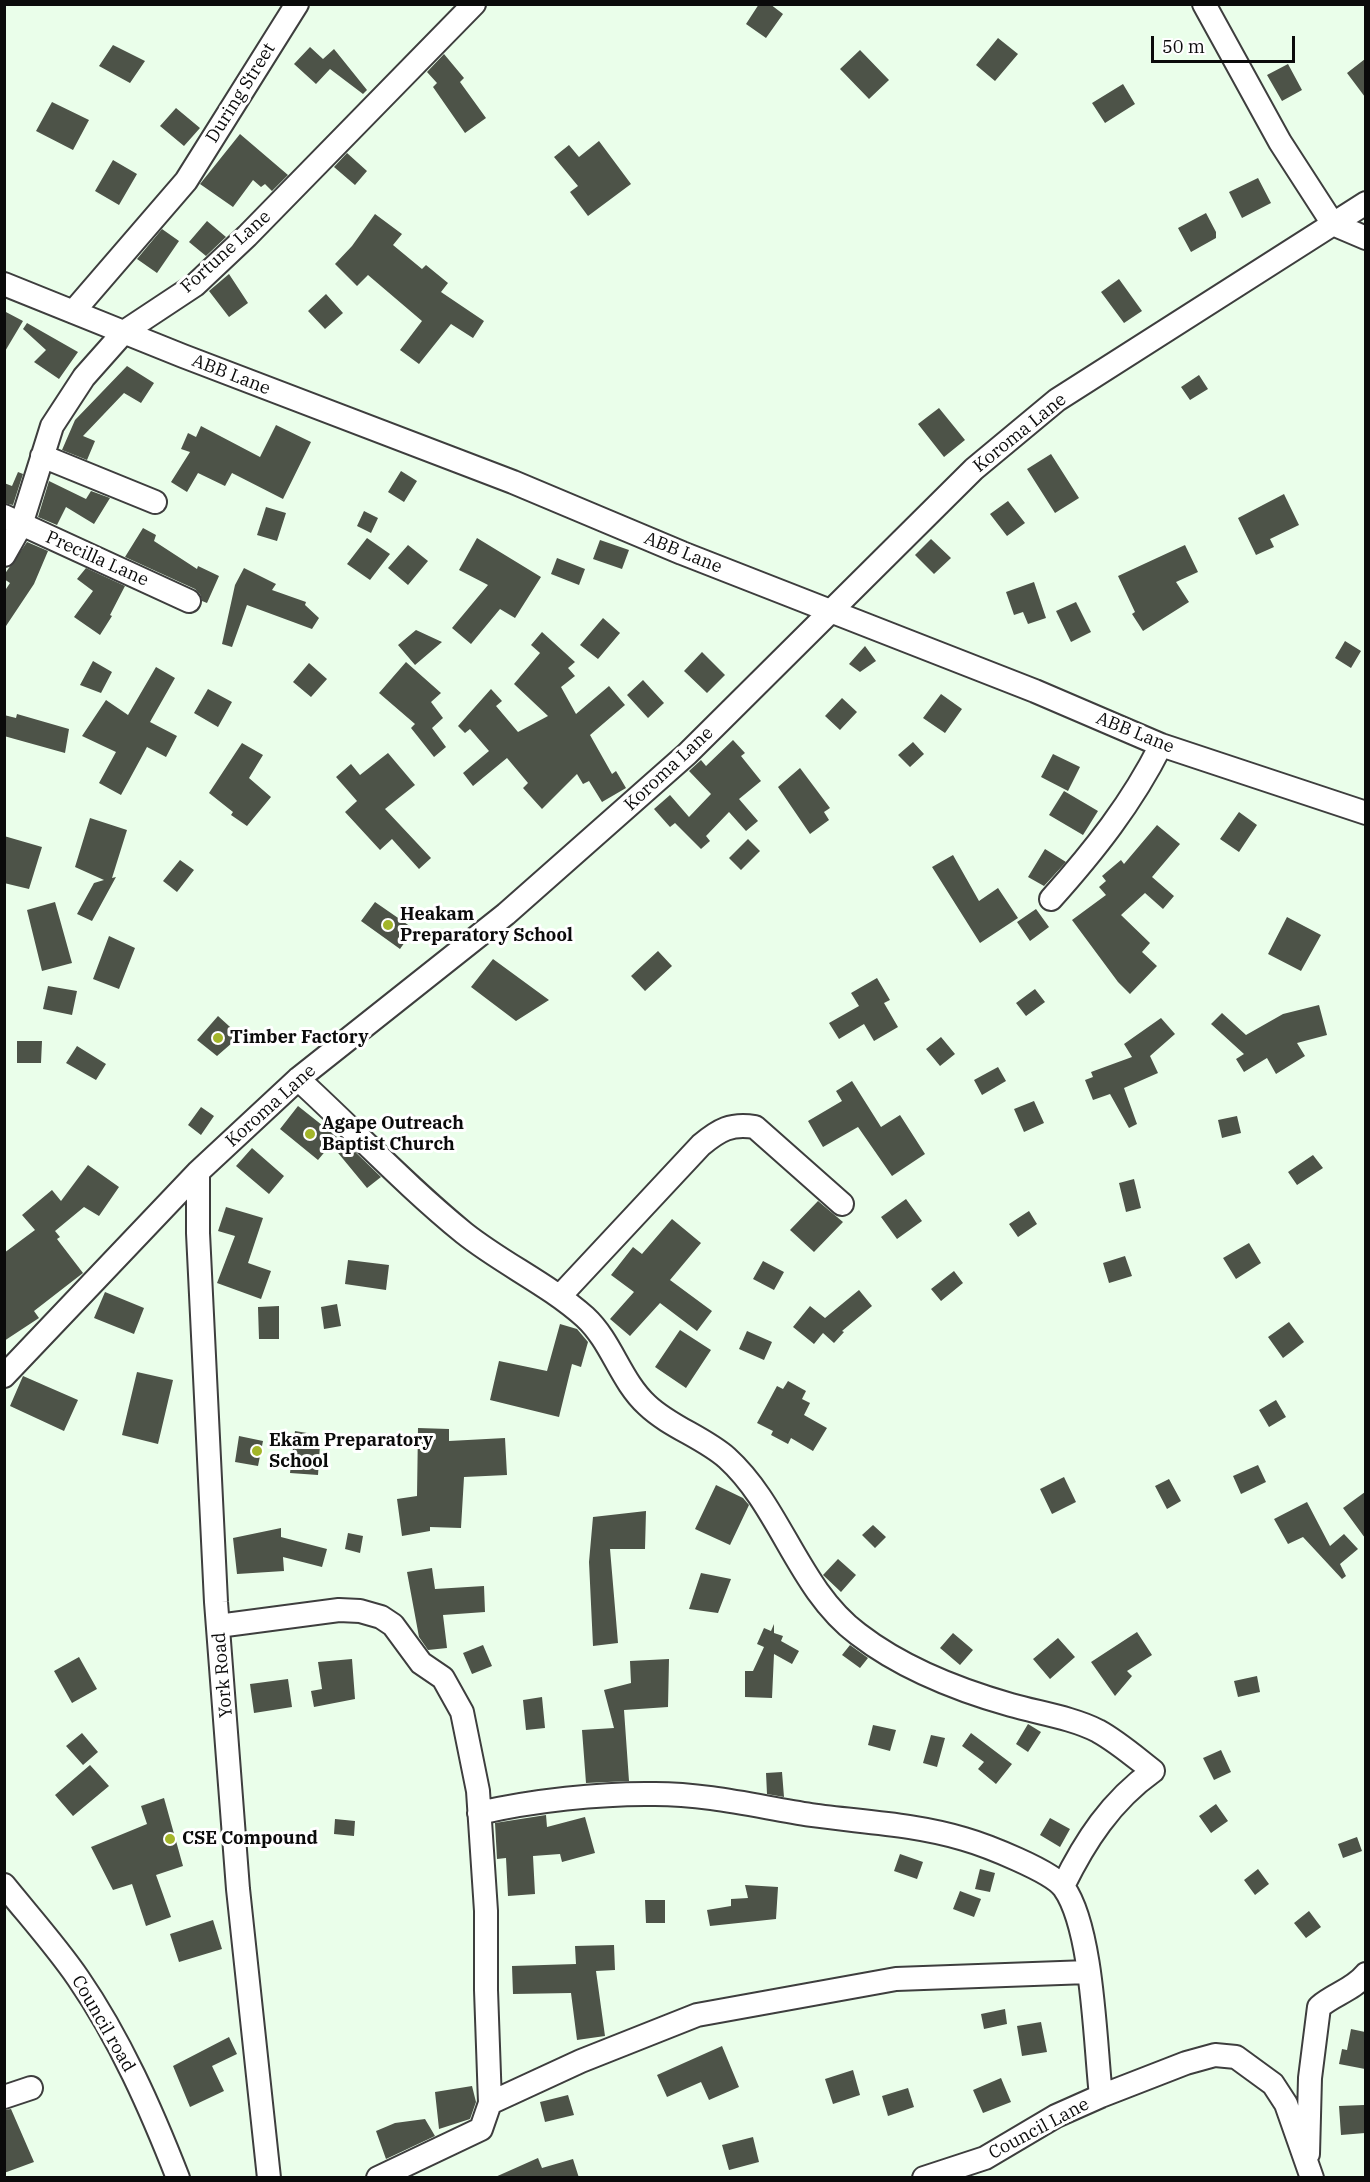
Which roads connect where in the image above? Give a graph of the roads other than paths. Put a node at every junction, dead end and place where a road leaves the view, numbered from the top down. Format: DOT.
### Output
graph roads {
  1 [pos="297,4"];
  2 [pos="474,4"];
  3 [pos="1204,4"];
  4 [pos="1365,202"];
  5 [pos="1333,224"];
  6 [pos="1365,238"];
  7 [pos="4,284"];
  8 [pos="73,312"];
  9 [pos="124,332"];
  10 [pos="42,456"];
  11 [pos="155,502"];
  12 [pos="13,520"];
  13 [pos="4,555"];
  14 [pos="189,601"];
  15 [pos="829,611"];
  16 [pos="1161,745"];
  17 [pos="1363,811"];
  18 [pos="1051,899"];
  19 [pos="298,1079"];
  20 [pos="198,1172"];
  21 [pos="842,1204"];
  22 [pos="560,1296"];
  23 [pos="4,1376"];
  24 [pos="218,1626"];
  25 [pos="479,1813"];
  26 [pos="4,1885"];
  27 [pos="1063,1886"];
  28 [pos="1088,1972"];
  29 [pos="1362,1984"];
  30 [pos="31,2088"];
  31 [pos="1101,2096"];
  32 [pos="4,2097"];
  33 [pos="490,2103"];
  34 [pos="1310,2174"];
  35 [pos="178,2178"];
  36 [pos="268,2178"];
  37 [pos="378,2178"];
  38 [pos="924,2178"];
  1 -- 8 [label="street, During Street"];
  2 -- 9 [label="street, Fortune Lane"];
  3 -- 5 [label="street"];
  4 -- 5 [label="street, Koroma Lane"];
  5 -- 6 [label="street"];
  5 -- 15 [label="street, Koroma Lane"];
  7 -- 8 [label="street, ABB Lane"];
  8 -- 9 [label="street, ABB Lane"];
  9 -- 10 [label="street, Fortune Lane"];
  9 -- 15 [label="street, ABB Lane"];
  10 -- 11 [label="street"];
  10 -- 12 [label="street, Fortune Lane"];
  12 -- 13 [label="street, Fortune Lane"];
  12 -- 14 [label="street, Precilla Lane"];
  15 -- 16 [label="street, ABB Lane"];
  15 -- 19 [label="street, Koroma Lane"];
  16 -- 17 [label="street, ABB Lane"];
  16 -- 18 [label="street"];
  19 -- 20 [label="street, Koroma Lane"];
  19 -- 22 [label="street"];
  20 -- 23 [label="street, Koroma Lane"];
  20 -- 24 [label="street, York Road"];
  21 -- 22 [label="street"];
  22 -- 27 [label="street"];
  24 -- 25 [label="street"];
  24 -- 36 [label="street, York Road"];
  25 -- 27 [label="street"];
  25 -- 33 [label="street"];
  26 -- 35 [label="street, Council road"];
  27 -- 28 [label="street"];
  28 -- 31 [label="street"];
  28 -- 33 [label="street"];
  29 -- 34 [label="street"];
  30 -- 32 [label="street"];
  31 -- 34 [label="street, Council Lane"];
  31 -- 38 [label="street, Council Lane"];
  33 -- 37 [label="street"];
}
